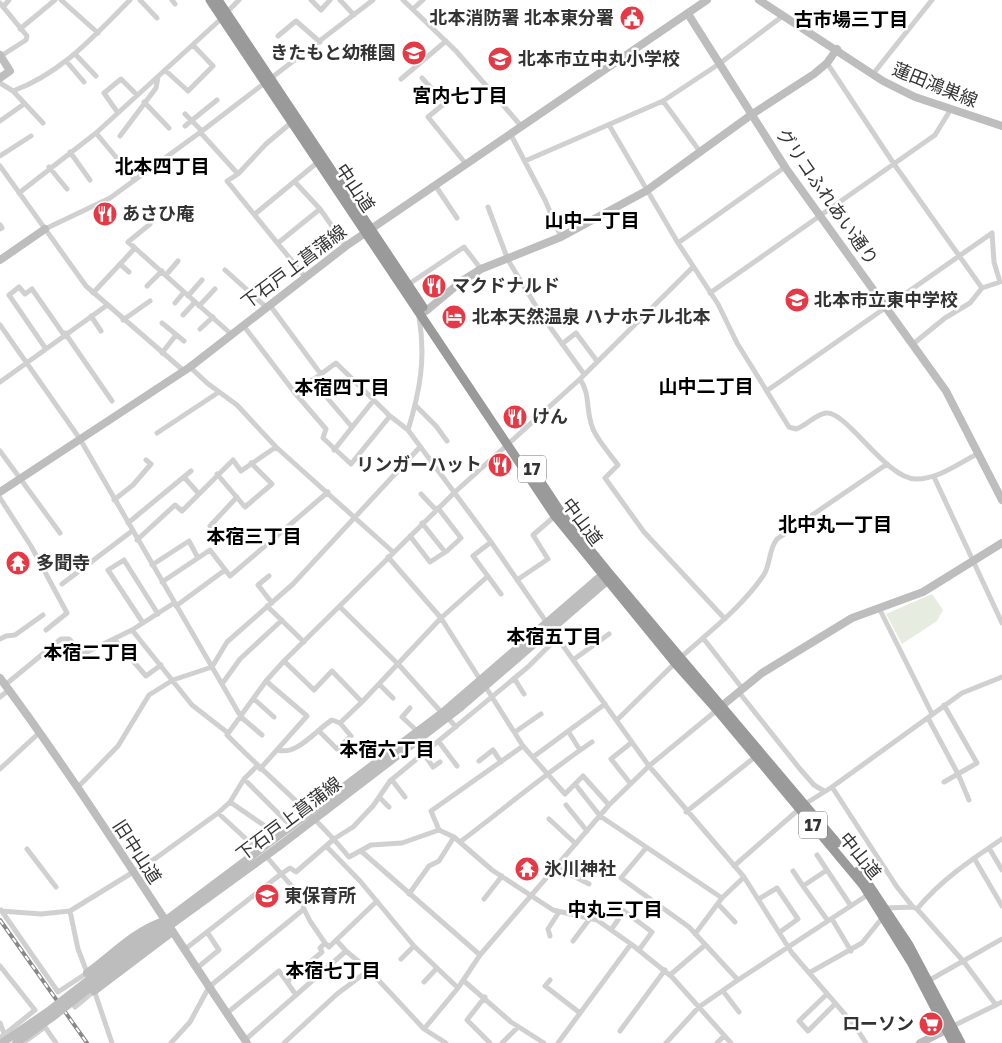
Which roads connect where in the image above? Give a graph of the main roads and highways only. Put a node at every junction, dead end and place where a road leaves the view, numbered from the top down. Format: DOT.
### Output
graph roads {
  1 [pos="210,0"];
  2 [pos="218,0"];
  3 [pos="707,0"];
  4 [pos="759,0"];
  5 [pos="688,14"];
  6 [pos="224,15"];
  7 [pos="837,49"];
  8 [pos="0,56"];
  9 [pos="0,78"];
  10 [pos="267,81"];
  11 [pos="751,115"];
  12 [pos="1002,126"];
  13 [pos="45,229"];
  14 [pos="368,231"];
  15 [pos="0,260"];
  16 [pos="422,311"];
  17 [pos="510,441"];
  18 [pos="0,492"];
  19 [pos="1002,500"];
  20 [pos="1002,543"];
  21 [pos="605,576"];
  22 [pos="5,684"];
  23 [pos="720,708"];
  24 [pos="444,715"];
  25 [pos="802,807"];
  26 [pos="885,912"];
  27 [pos="168,926"];
  28 [pos="159,929"];
  29 [pos="87,973"];
  30 [pos="94,991"];
  31 [pos="950,1028"];
  32 [pos="2,1039"];
  33 [pos="246,1041"];
  34 [pos="16,1043"];
  35 [pos="920,1043"];
  36 [pos="953,1043"];
  37 [pos="961,1043"];
  1 -- 6 [label="highway, 中山道 / 17"];
  2 -- 6 [label="highway, 中山道 / 17"];
  3 -- 5 [label="main road, 下石戸上菖蒲線"];
  4 -- 7 [label="main road, 蓮田鴻巣線"];
  5 -- 11 [label="main road, グリコふれあい通り"];
  5 -- 14 [label="main road, 下石戸上菖蒲線"];
  6 -- 10 [label="highway, 中山道 / 17"];
  7 -- 11 [label="main road"];
  7 -- 12 [label="main road, 蓮田鴻巣線"];
  8 -- 9 [label="main road"];
  10 -- 14 [label="highway, 中山道 / 17"];
  10 -- 14 [label="highway, 中山道 / 17"];
  11 -- 16 [label="main road"];
  11 -- 19 [label="main road, グリコふれあい通り"];
  13 -- 15 [label="main road"];
  14 -- 16 [label="highway, 中山道 / 17"];
  14 -- 16 [label="highway, 中山道 / 17"];
  14 -- 18 [label="main road, 下石戸上菖蒲線"];
  16 -- 17 [label="highway, 中山道 / 17"];
  17 -- 21 [label="highway, 中山道 / 17"];
  17 -- 21 [label="highway, 中山道 / 17"];
  20 -- 23 [label="main road"];
  21 -- 23 [label="highway, 中山道 / 17"];
  21 -- 24 [label="main road, 下石戸上菖蒲線"];
  22 -- 27 [label="main road, 旧中山道"];
  23 -- 25 [label="highway, 中山道 / 17"];
  23 -- 25 [label="highway, 中山道 / 17"];
  24 -- 27 [label="main road, 下石戸上菖蒲線"];
  24 -- 27 [label="main road, 下石戸上菖蒲線"];
  25 -- 26 [label="highway, 中山道 / 17"];
  25 -- 26 [label="highway, 中山道 / 17"];
  26 -- 31 [label="highway, 中山道 / 17"];
  26 -- 31 [label="highway, 中山道 / 17"];
  27 -- 28 [label="main road, 下石戸上菖蒲線"];
  27 -- 29 [label="main road"];
  27 -- 30 [label="main road"];
  27 -- 33 [label="main road, 旧中山道"];
  28 -- 32 [label="main road, bridge"];
  28 -- 34 [label="main road, bridge"];
  31 -- 35 [label="main road"];
  31 -- 36 [label="highway, 中山道 / 17"];
  31 -- 37 [label="highway, 中山道 / 17"];
}
